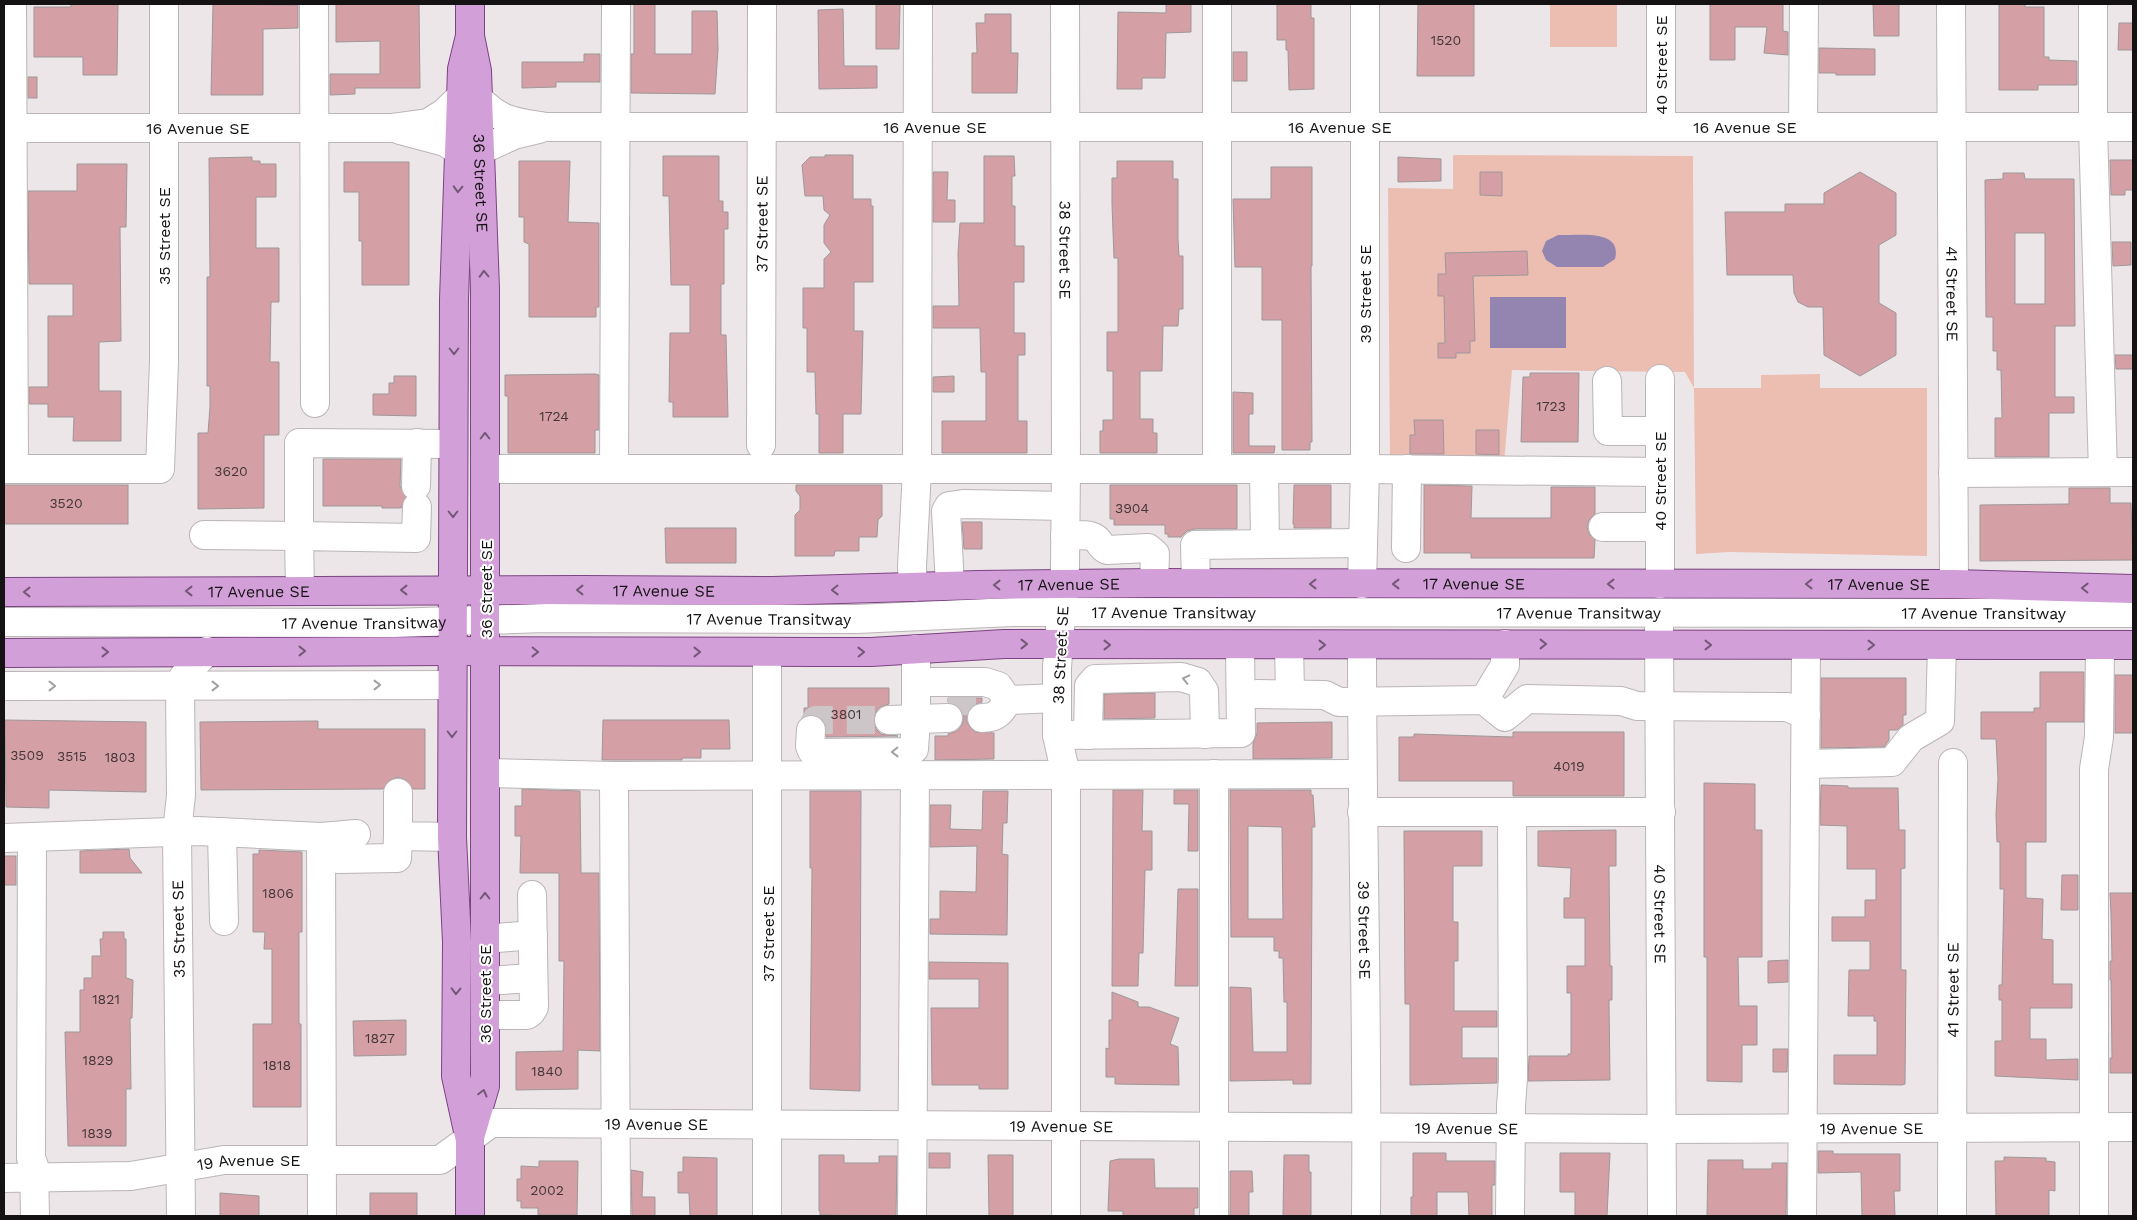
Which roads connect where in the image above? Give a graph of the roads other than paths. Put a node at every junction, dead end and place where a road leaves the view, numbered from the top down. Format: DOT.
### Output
graph roads {
  1 [pos="12,4"];
  2 [pos="164,4"];
  3 [pos="314,4"];
  4 [pos="470,4"];
  5 [pos="616,4"];
  6 [pos="762,4"];
  7 [pos="918,4"];
  8 [pos="1065,4"];
  9 [pos="1217,4"];
  10 [pos="1365,4"];
  11 [pos="1661,4"];
  12 [pos="1804,4"];
  13 [pos="1951,4"];
  14 [pos="2093,4"];
  15 [pos="470,97"];
  16 [pos="163,127"];
  17 [pos="546,127"];
  18 [pos="1218,127"];
  19 [pos="1364,127"];
  20 [pos="1661,127"];
  21 [pos="1803,127"];
  22 [pos="1952,127"];
  23 [pos="2093,127"];
  24 [pos="2133,127"];
  25 [pos="8,128"];
  26 [pos="314,128"];
  27 [pos="392,128"];
  28 [pos="616,128"];
  29 [pos="762,128"];
  30 [pos="917,128"];
  31 [pos="1065,128"];
  32 [pos="470,150"];
  33 [pos="1660,379"];
  34 [pos="1607,381"];
  35 [pos="315,402"];
  36 [pos="1660,431"];
  37 [pos="417,443"];
  38 [pos="452,444"];
  39 [pos="761,445"];
  40 [pos="9,468"];
  41 [pos="614,468"];
  42 [pos="1217,468"];
  43 [pos="1264,468"];
  44 [pos="1365,468"];
  45 [pos="1066,469"];
  46 [pos="485,470"];
  47 [pos="917,470"];
  48 [pos="1408,470"];
  49 [pos="1660,472"];
  50 [pos="2103,472"];
  51 [pos="2133,472"];
  52 [pos="1953,473"];
  53 [pos="1065,506"];
  54 [pos="1603,527"];
  55 [pos="1660,527"];
  56 [pos="204,535"];
  57 [pos="299,536"];
  58 [pos="1065,536"];
  59 [pos="1362,542"];
  60 [pos="1265,544"];
  61 [pos="1406,548"];
  62 [pos="1154,583"];
  63 [pos="1196,583"];
  64 [pos="1063,584"];
  65 [pos="1362,584"];
  66 [pos="1660,584"];
  67 [pos="1954,584"];
  68 [pos="950,585"];
  69 [pos="913,587"];
  70 [pos="2133,588"];
  71 [pos="300,590"];
  72 [pos="453,590"];
  73 [pos="485,590"];
  74 [pos="4,592"];
  75 [pos="1660,612"];
  76 [pos="1061,613"];
  77 [pos="2133,613"];
  78 [pos="486,621"];
  79 [pos="4,622"];
  80 [pos="452,622"];
  81 [pos="1058,644"];
  82 [pos="1240,644"];
  83 [pos="1289,644"];
  84 [pos="1362,644"];
  85 [pos="1659,644"];
  86 [pos="1806,645"];
  87 [pos="1942,645"];
  88 [pos="2100,645"];
  89 [pos="2133,645"];
  90 [pos="916,649"];
  91 [pos="207,651"];
  92 [pos="452,651"];
  93 [pos="486,651"];
  94 [pos="767,652"];
  95 [pos="4,653"];
  96 [pos="1505,655"];
  97 [pos="452,685"];
  98 [pos="4,686"];
  99 [pos="180,686"];
  100 [pos="1290,693"];
  101 [pos="1257,694"];
  102 [pos="1057,698"];
  103 [pos="1527,699"];
  104 [pos="1008,700"];
  105 [pos="1484,700"];
  106 [pos="916,701"];
  107 [pos="1362,702"];
  108 [pos="1660,706"];
  109 [pos="948,709"];
  110 [pos="982,710"];
  111 [pos="1806,715"];
  112 [pos="889,720"];
  113 [pos="811,730"];
  114 [pos="1205,734"];
  115 [pos="1057,735"];
  116 [pos="1088,735"];
  117 [pos="1953,763"];
  118 [pos="1806,764"];
  119 [pos="485,773"];
  120 [pos="915,774"];
  121 [pos="1066,774"];
  122 [pos="1214,774"];
  123 [pos="1362,774"];
  124 [pos="768,775"];
  125 [pos="614,776"];
  126 [pos="398,793"];
  127 [pos="1362,812"];
  128 [pos="1512,812"];
  129 [pos="1662,812"];
  130 [pos="177,832"];
  131 [pos="222,832"];
  132 [pos="356,834"];
  133 [pos="398,836"];
  134 [pos="321,837"];
  135 [pos="452,837"];
  136 [pos="4,838"];
  137 [pos="32,838"];
  138 [pos="338,858"];
  139 [pos="532,895"];
  140 [pos="224,921"];
  141 [pos="533,935"];
  142 [pos="485,939"];
  143 [pos="533,978"];
  144 [pos="485,981"];
  145 [pos="485,1015"];
  146 [pos="615,1124"];
  147 [pos="767,1125"];
  148 [pos="912,1125"];
  149 [pos="1066,1126"];
  150 [pos="1214,1127"];
  151 [pos="2094,1127"];
  152 [pos="2133,1127"];
  153 [pos="1367,1128"];
  154 [pos="1510,1128"];
  155 [pos="1953,1128"];
  156 [pos="1802,1129"];
  157 [pos="1663,1130"];
  158 [pos="470,1140"];
  159 [pos="322,1160"];
  160 [pos="180,1169"];
  161 [pos="4,1178"];
  162 [pos="34,1178"];
  163 [pos="35,1216"];
  164 [pos="181,1216"];
  165 [pos="322,1216"];
  166 [pos="470,1216"];
  167 [pos="616,1216"];
  168 [pos="767,1216"];
  169 [pos="912,1216"];
  170 [pos="1066,1216"];
  171 [pos="1214,1216"];
  172 [pos="1366,1216"];
  173 [pos="1510,1216"];
  174 [pos="1662,1216"];
  175 [pos="1802,1216"];
  176 [pos="1952,1216"];
  177 [pos="2094,1216"];
  1 -- 25 [label="street"];
  2 -- 16 [label="street, 35 Street SE"];
  3 -- 26 [label="street"];
  4 -- 15 [label="main road, 36 Street SE"];
  5 -- 28 [label="street"];
  6 -- 29 [label="street, 37 Street SE"];
  7 -- 30 [label="street"];
  8 -- 31 [label="street, 38 Street SE"];
  9 -- 18 [label="street"];
  10 -- 19 [label="street, 39 Street SE"];
  11 -- 20 [label="street, 40 Street SE"];
  12 -- 21 [label="street"];
  13 -- 22 [label="street, 41 Street SE"];
  14 -- 23 [label="street"];
  15 -- 17 [label="street, 16 Avenue SE"];
  15 -- 27 [label="street, 16 Avenue SE"];
  15 -- 32 [label="main road, 36 Street SE"];
  16 -- 25 [label="street, 16 Avenue SE"];
  16 -- 26 [label="street, 16 Avenue SE"];
  16 -- 40 [label="street, 35 Street SE"];
  17 -- 28 [label="street, 16 Avenue SE"];
  17 -- 32 [label="street, 16 Avenue SE"];
  18 -- 19 [label="street, 16 Avenue SE"];
  18 -- 31 [label="street, 16 Avenue SE"];
  18 -- 42 [label="street"];
  19 -- 20 [label="street, 16 Avenue SE"];
  19 -- 44 [label="street, 39 Street SE"];
  20 -- 21 [label="street, 16 Avenue SE"];
  21 -- 22 [label="street, 16 Avenue SE"];
  22 -- 23 [label="street, 16 Avenue SE"];
  22 -- 52 [label="street, 41 Street SE"];
  23 -- 24 [label="street, 16 Avenue SE"];
  23 -- 50 [label="street"];
  25 -- 40 [label="street"];
  26 -- 27 [label="street, 16 Avenue SE"];
  26 -- 35 [label="street"];
  27 -- 32 [label="street, 16 Avenue SE"];
  28 -- 29 [label="street, 16 Avenue SE"];
  28 -- 41 [label="street"];
  29 -- 30 [label="street, 16 Avenue SE"];
  29 -- 39 [label="street, 37 Street SE"];
  30 -- 31 [label="street, 16 Avenue SE"];
  30 -- 47 [label="street"];
  31 -- 45 [label="street, 38 Street SE"];
  32 -- 38 [label="main road, 36 Street SE, one-way"];
  46 -- 32 [label="main road, 36 Street SE, one-way"];
  33 -- 36 [label="street, 40 Street SE"];
  34 -- 36 [label="street"];
  36 -- 49 [label="street, 40 Street SE"];
  37 -- 38 [label="street"];
  37 -- 57 [label="street"];
  37 -- 57 [label="street"];
  38 -- 72 [label="main road, 36 Street SE, one-way"];
  41 -- 46 [label="street"];
  41 -- 47 [label="street"];
  42 -- 43 [label="street"];
  42 -- 45 [label="street"];
  43 -- 44 [label="street"];
  43 -- 60 [label="street"];
  44 -- 48 [label="street"];
  44 -- 59 [label="street, 39 Street SE"];
  45 -- 47 [label="street"];
  45 -- 53 [label="street, 38 Street SE"];
  46 -- 73 [label="main road, 36 Street SE"];
  47 -- 69 [label="street"];
  48 -- 49 [label="street"];
  48 -- 61 [label="street"];
  49 -- 55 [label="street, 40 Street SE"];
  50 -- 51 [label="street"];
  50 -- 52 [label="street"];
  52 -- 67 [label="street, 41 Street SE"];
  53 -- 58 [label="street, 38 Street SE"];
  53 -- 68 [label="street"];
  54 -- 55 [label="street"];
  55 -- 66 [label="street, 40 Street SE"];
  56 -- 57 [label="street"];
  57 -- 71 [label="street"];
  58 -- 62 [label="street"];
  58 -- 64 [label="street, 38 Street SE"];
  59 -- 60 [label="street"];
  59 -- 65 [label="street, 39 Street SE"];
  60 -- 63 [label="street"];
  62 -- 63 [label="main road, 17 Avenue SE"];
  62 -- 64 [label="main road, 17 Avenue SE"];
  65 -- 63 [label="main road, 17 Avenue SE, one-way"];
  64 -- 68 [label="main road, 17 Avenue SE, one-way"];
  64 -- 76 [label="street, 38 Street SE"];
  66 -- 65 [label="main road, 17 Avenue SE, one-way"];
  67 -- 66 [label="main road, 17 Avenue SE, one-way"];
  70 -- 67 [label="main road, 17 Avenue SE, one-way"];
  68 -- 69 [label="main road, 17 Avenue SE"];
  69 -- 73 [label="main road, 17 Avenue SE, one-way"];
  72 -- 71 [label="main road, 17 Avenue SE, one-way"];
  71 -- 74 [label="main road, 17 Avenue SE, one-way"];
  72 -- 73 [label="main road, 17 Avenue SE"];
  72 -- 80 [label="main road, 36 Street SE"];
  73 -- 78 [label="main road, 36 Street SE"];
  75 -- 76 [label="street, 17 Avenue Transitway"];
  75 -- 77 [label="street, 17 Avenue Transitway"];
  75 -- 85 [label="street, 40 Street SE"];
  76 -- 78 [label="street, 17 Avenue Transitway"];
  76 -- 81 [label="street, 38 Street SE"];
  78 -- 80 [label="street, 17 Avenue Transitway"];
  78 -- 93 [label="main road, 36 Street SE"];
  79 -- 80 [label="street, 17 Avenue Transitway"];
  80 -- 92 [label="main road, 36 Street SE"];
  81 -- 82 [label="main road, one-way"];
  90 -- 81 [label="main road, one-way"];
  81 -- 102 [label="street, 38 Street SE"];
  82 -- 83 [label="main road"];
  82 -- 114 [label="street"];
  83 -- 84 [label="main road, one-way"];
  83 -- 100 [label="street"];
  84 -- 96 [label="main road"];
  84 -- 107 [label="street, 39 Street SE"];
  85 -- 86 [label="main road, one-way"];
  96 -- 85 [label="main road, one-way"];
  85 -- 108 [label="street, 40 Street SE"];
  86 -- 87 [label="main road, one-way"];
  86 -- 111 [label="street"];
  87 -- 88 [label="main road"];
  87 -- 118 [label="street"];
  88 -- 89 [label="main road"];
  88 -- 151 [label="street"];
  94 -- 90 [label="main road, one-way"];
  90 -- 106 [label="street"];
  91 -- 92 [label="main road, one-way"];
  95 -- 91 [label="main road, one-way"];
  91 -- 99 [label="street"];
  92 -- 93 [label="main road"];
  92 -- 97 [label="main road, 36 Street SE"];
  93 -- 94 [label="main road, one-way"];
  93 -- 119 [label="main road, 36 Street SE"];
  94 -- 124 [label="street, 37 Street SE"];
  96 -- 103 [label="street"];
  96 -- 105 [label="street"];
  99 -- 97 [label="street, one-way"];
  97 -- 135 [label="main road, 36 Street SE, one-way"];
  98 -- 99 [label="street, one-way"];
  99 -- 130 [label="street, 35 Street SE"];
  100 -- 101 [label="street"];
  100 -- 107 [label="street"];
  102 -- 104 [label="street"];
  102 -- 115 [label="street, 38 Street SE"];
  103 -- 105 [label="street"];
  103 -- 108 [label="street"];
  104 -- 106 [label="street"];
  104 -- 110 [label="street"];
  105 -- 107 [label="street"];
  106 -- 109 [label="street"];
  106 -- 112 [label="street"];
  106 -- 113 [label="street, one-way"];
  107 -- 123 [label="street, 39 Street SE"];
  108 -- 111 [label="street"];
  108 -- 129 [label="street, 40 Street SE"];
  111 -- 118 [label="street"];
  114 -- 116 [label="street"];
  114 -- 116 [label="street, one-way"];
  115 -- 116 [label="street"];
  115 -- 121 [label="street, 38 Street SE"];
  117 -- 155 [label="street, 41 Street SE"];
  118 -- 156 [label="street"];
  119 -- 125 [label="street"];
  142 -- 119 [label="main road, 36 Street SE, one-way"];
  120 -- 121 [label="street"];
  120 -- 124 [label="street"];
  120 -- 148 [label="street"];
  121 -- 122 [label="street"];
  121 -- 149 [label="street, 38 Street SE"];
  122 -- 123 [label="street"];
  122 -- 150 [label="street"];
  123 -- 127 [label="street, 39 Street SE"];
  124 -- 125 [label="street"];
  124 -- 147 [label="street, 37 Street SE"];
  125 -- 146 [label="street"];
  126 -- 133 [label="street"];
  127 -- 128 [label="street"];
  127 -- 153 [label="street, 39 Street SE"];
  128 -- 129 [label="street"];
  128 -- 154 [label="street"];
  129 -- 157 [label="street, 40 Street SE"];
  130 -- 131 [label="street"];
  130 -- 137 [label="street"];
  130 -- 160 [label="street, 35 Street SE"];
  131 -- 134 [label="street"];
  131 -- 140 [label="street"];
  132 -- 134 [label="street"];
  133 -- 135 [label="street"];
  133 -- 138 [label="street"];
  134 -- 159 [label="street"];
  135 -- 158 [label="main road, 36 Street SE, one-way"];
  136 -- 137 [label="street"];
  137 -- 162 [label="street"];
  139 -- 141 [label="street"];
  141 -- 142 [label="street"];
  141 -- 143 [label="street"];
  142 -- 144 [label="main road, 36 Street SE"];
  143 -- 144 [label="street"];
  143 -- 145 [label="street"];
  144 -- 145 [label="main road, 36 Street SE"];
  158 -- 145 [label="main road, 36 Street SE, one-way"];
  146 -- 147 [label="street, 19 Avenue SE"];
  146 -- 158 [label="street, 19 Avenue SE"];
  146 -- 167 [label="street"];
  147 -- 148 [label="street, 19 Avenue SE"];
  147 -- 168 [label="street, 37 Street SE"];
  148 -- 149 [label="street, 19 Avenue SE"];
  148 -- 169 [label="street"];
  149 -- 150 [label="street, 19 Avenue SE"];
  149 -- 170 [label="street, 38 Street SE"];
  150 -- 153 [label="street, 19 Avenue SE"];
  150 -- 171 [label="street"];
  151 -- 152 [label="street, 19 Avenue SE"];
  151 -- 155 [label="street, 19 Avenue SE"];
  151 -- 177 [label="street"];
  153 -- 154 [label="street, 19 Avenue SE"];
  153 -- 172 [label="street, 39 Street SE"];
  154 -- 157 [label="street, 19 Avenue SE"];
  154 -- 173 [label="street"];
  155 -- 156 [label="street, 19 Avenue SE"];
  155 -- 176 [label="street, 41 Street SE"];
  156 -- 157 [label="street, 19 Avenue SE"];
  156 -- 175 [label="street"];
  157 -- 174 [label="street, 40 Street SE"];
  158 -- 159 [label="street, 19 Avenue SE"];
  158 -- 166 [label="main road, 36 Street SE"];
  159 -- 160 [label="street, 19 Avenue SE"];
  159 -- 165 [label="street"];
  160 -- 162 [label="street, 19 Avenue SE"];
  160 -- 164 [label="street, 35 Street SE"];
  161 -- 162 [label="street, 19 Avenue SE"];
  162 -- 163 [label="street"];
}
